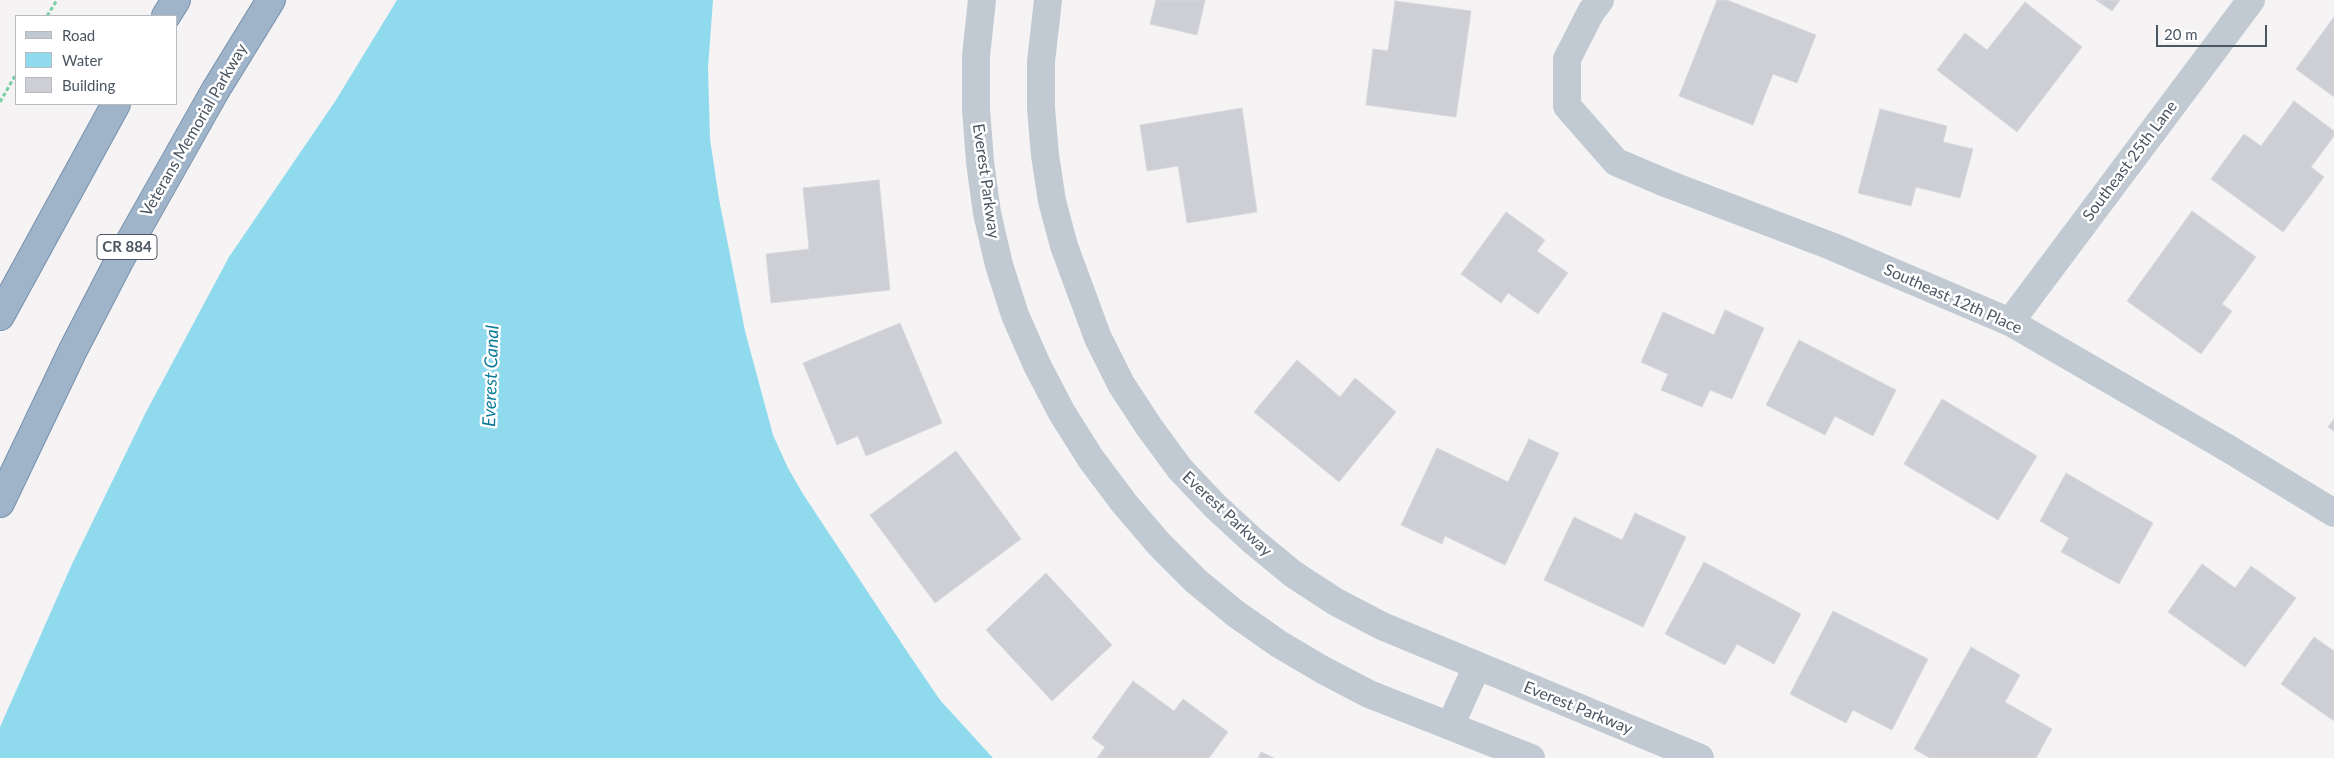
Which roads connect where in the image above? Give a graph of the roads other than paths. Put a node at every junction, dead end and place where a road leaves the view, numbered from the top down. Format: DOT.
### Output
graph roads {
  1 [pos="176,0"];
  2 [pos="270,0"];
  3 [pos="982,0"];
  4 [pos="1048,0"];
  5 [pos="1600,0"];
  6 [pos="2251,0"];
  7 [pos="167,15"];
  8 [pos="115,105"];
  9 [pos="0,316"];
  10 [pos="2010,322"];
  11 [pos="0,502"];
  12 [pos="2334,513"];
  13 [pos="1477,666"];
  14 [pos="1450,726"];
  15 [pos="1531,758"];
  16 [pos="1700,758"];
  1 -- 7 [label="highway"];
  2 -- 11 [label="highway, Veterans Memorial Parkway / CR 884"];
  3 -- 14 [label="street, Everest Parkway"];
  4 -- 13 [label="street, Everest Parkway"];
  5 -- 10 [label="street, Southeast 12th Place"];
  6 -- 10 [label="street, Southeast 25th Lane"];
  8 -- 9 [label="highway"];
  10 -- 12 [label="street, Southeast 12th Place"];
  13 -- 14 [label="street"];
  13 -- 16 [label="street, Everest Parkway"];
  14 -- 15 [label="street, Everest Parkway"];
}
